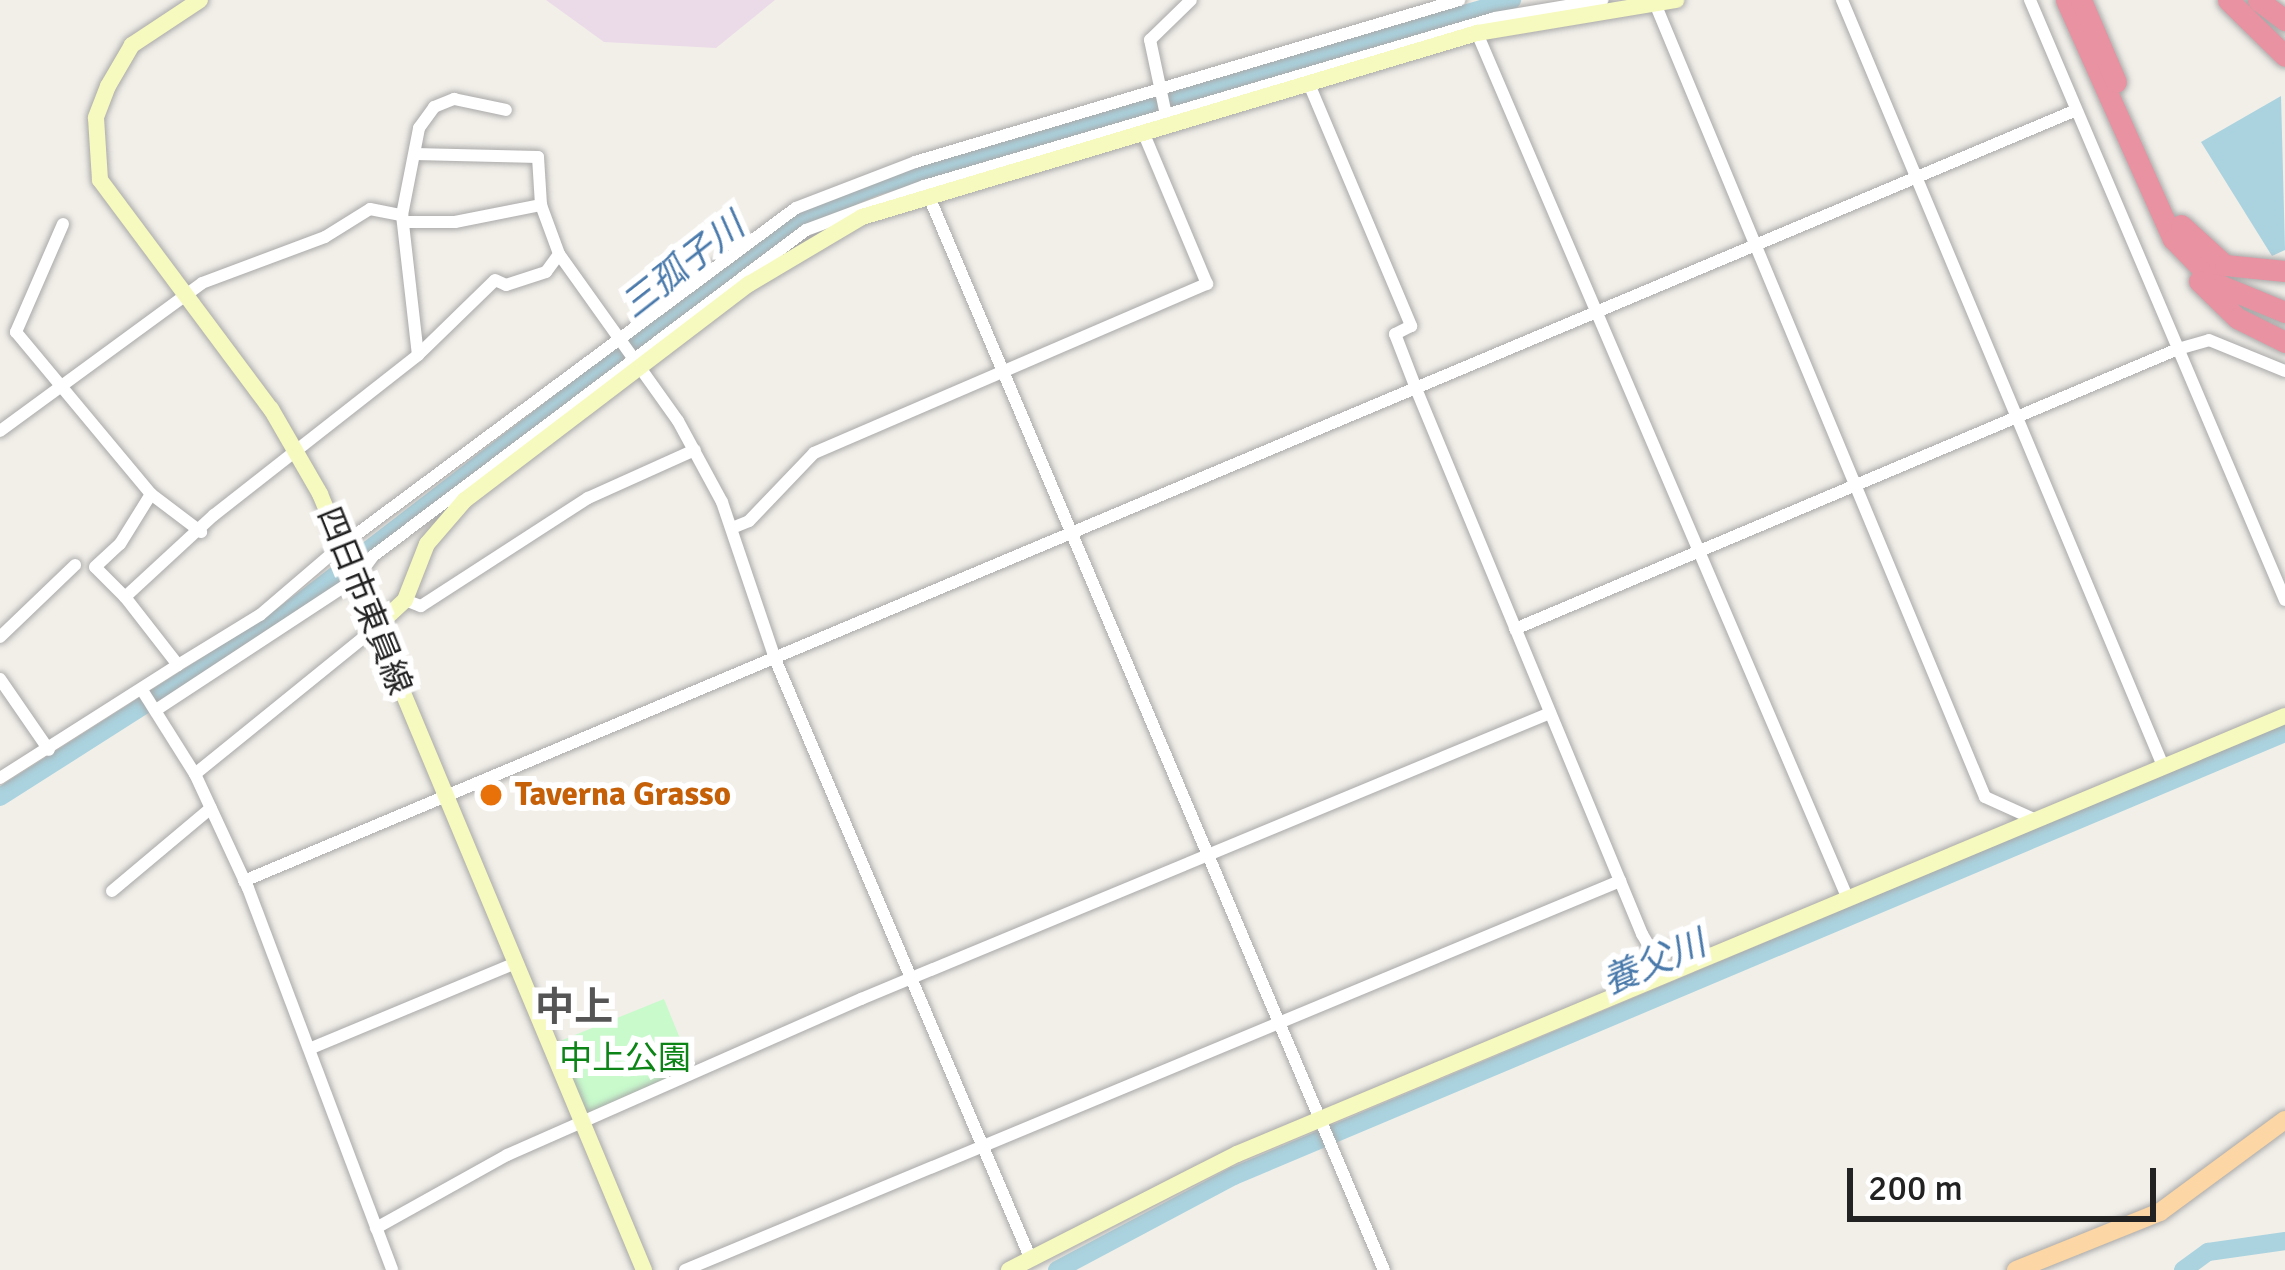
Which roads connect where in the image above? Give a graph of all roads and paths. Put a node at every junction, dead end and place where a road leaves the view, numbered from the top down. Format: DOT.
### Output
graph roads {
  1 [pos="200,0"];
  2 [pos="1191,0"];
  3 [pos="1459,0"];
  4 [pos="1602,0"];
  5 [pos="1676,0"];
  6 [pos="1842,0"];
  7 [pos="2030,0"];
  8 [pos="2066,0"];
  9 [pos="2081,0"];
  10 [pos="2228,0"];
  11 [pos="2258,0"];
  12 [pos="1654,2"];
  13 [pos="2285,20"];
  14 [pos="1478,33"];
  15 [pos="2285,56"];
  16 [pos="1309,84"];
  17 [pos="1157,89"];
  18 [pos="506,110"];
  19 [pos="2077,110"];
  20 [pos="1166,115"];
  21 [pos="1142,128"];
  22 [pos="416,154"];
  23 [pos="1917,180"];
  24 [pos="927,191"];
  25 [pos="541,205"];
  26 [pos="403,218"];
  27 [pos="63,224"];
  28 [pos="2182,240"];
  29 [pos="1757,249"];
  30 [pos="559,254"];
  31 [pos="2285,271"];
  32 [pos="182,295"];
  33 [pos="2285,301"];
  34 [pos="2285,312"];
  35 [pos="1596,315"];
  36 [pos="619,336"];
  37 [pos="2285,342"];
  38 [pos="2178,349"];
  39 [pos="418,355"];
  40 [pos="638,361"];
  41 [pos="2285,371"];
  42 [pos="1000,373"];
  43 [pos="61,386"];
  44 [pos="1417,391"];
  45 [pos="2016,416"];
  46 [pos="0,431"];
  47 [pos="695,450"];
  48 [pos="299,451"];
  49 [pos="1856,483"];
  50 [pos="151,494"];
  51 [pos="732,527"];
  52 [pos="201,532"];
  53 [pos="1070,537"];
  54 [pos="342,544"];
  55 [pos="1696,554"];
  56 [pos="75,565"];
  57 [pos="356,577"];
  58 [pos="125,598"];
  59 [pos="405,600"];
  60 [pos="2285,600"];
  61 [pos="374,628"];
  62 [pos="1515,629"];
  63 [pos="0,637"];
  64 [pos="775,659"];
  65 [pos="178,665"];
  66 [pos="0,679"];
  67 [pos="142,690"];
  68 [pos="160,708"];
  69 [pos="1550,713"];
  70 [pos="2285,716"];
  71 [pos="49,750"];
  72 [pos="2163,766"];
  73 [pos="195,774"];
  74 [pos="0,778"];
  75 [pos="447,800"];
  76 [pos="211,808"];
  77 [pos="2036,820"];
  78 [pos="1203,857"];
  79 [pos="244,881"];
  80 [pos="1620,881"];
  81 [pos="112,891"];
  82 [pos="1848,899"];
  83 [pos="1719,955"];
  84 [pos="516,963"];
  85 [pos="911,978"];
  86 [pos="1276,1021"];
  87 [pos="314,1047"];
  88 [pos="2285,1120"];
  89 [pos="584,1124"];
  90 [pos="1318,1126"];
  91 [pos="981,1142"];
  92 [pos="376,1228"];
  93 [pos="1030,1257"];
  94 [pos="392,1270"];
  95 [pos="644,1270"];
  96 [pos="686,1270"];
  97 [pos="1009,1270"];
  98 [pos="1384,1270"];
  99 [pos="2017,1270"];
  1 -- 32 [label="street, 四日市東員線"];
  2 -- 17 [label="street"];
  3 -- 17 [label="street"];
  4 -- 20 [label="street"];
  5 -- 12 [label="street"];
  6 -- 23 [label="street"];
  7 -- 19 [label="street"];
  8 -- 28 [label="highway"];
  9 -- 28 [label="highway"];
  10 -- 15 [label="highway"];
  11 -- 13 [label="highway"];
  12 -- 14 [label="street"];
  12 -- 29 [label="street"];
  14 -- 16 [label="street"];
  14 -- 35 [label="street"];
  16 -- 21 [label="street"];
  16 -- 44 [label="street"];
  17 -- 20 [label="street"];
  17 -- 36 [label="street"];
  18 -- 22 [label="street"];
  19 -- 23 [label="street"];
  19 -- 38 [label="street"];
  20 -- 21 [label="street"];
  21 -- 24 [label="street"];
  21 -- 42 [label="street"];
  22 -- 25 [label="street"];
  22 -- 26 [label="street"];
  23 -- 29 [label="street"];
  23 -- 45 [label="street"];
  24 -- 40 [label="street"];
  24 -- 42 [label="street"];
  25 -- 26 [label="street"];
  25 -- 30 [label="street"];
  26 -- 32 [label="street"];
  26 -- 39 [label="street"];
  27 -- 43 [label="street"];
  28 -- 31 [label="highway"];
  28 -- 33 [label="highway"];
  28 -- 34 [label="highway"];
  28 -- 37 [label="highway"];
  29 -- 35 [label="street"];
  29 -- 49 [label="street"];
  30 -- 36 [label="street"];
  30 -- 39 [label="street"];
  32 -- 43 [label="street"];
  32 -- 48 [label="street, 四日市東員線"];
  35 -- 44 [label="street"];
  35 -- 55 [label="street"];
  36 -- 40 [label="street"];
  36 -- 54 [label="street"];
  38 -- 41 [label="street"];
  38 -- 45 [label="street"];
  38 -- 60 [label="street"];
  39 -- 48 [label="street"];
  40 -- 47 [label="street"];
  40 -- 57 [label="street"];
  40 -- 59 [label="street"];
  42 -- 51 [label="street"];
  42 -- 53 [label="street"];
  43 -- 46 [label="street"];
  43 -- 50 [label="street"];
  44 -- 53 [label="street"];
  44 -- 62 [label="street"];
  45 -- 49 [label="street"];
  45 -- 72 [label="street"];
  47 -- 51 [label="street"];
  47 -- 59 [label="street"];
  48 -- 52 [label="street"];
  48 -- 54 [label="street, 四日市東員線"];
  49 -- 55 [label="street"];
  49 -- 77 [label="street"];
  50 -- 52 [label="street"];
  50 -- 58 [label="street"];
  51 -- 64 [label="street"];
  52 -- 58 [label="street"];
  53 -- 64 [label="street"];
  53 -- 78 [label="street"];
  54 -- 57 [label="street, 四日市東員線"];
  54 -- 65 [label="street"];
  55 -- 62 [label="street"];
  55 -- 82 [label="street"];
  56 -- 63 [label="street"];
  57 -- 61 [label="street, 四日市東員線"];
  57 -- 68 [label="street"];
  58 -- 65 [label="street"];
  59 -- 61 [label="street"];
  61 -- 73 [label="street"];
  61 -- 75 [label="street, 四日市東員線"];
  62 -- 69 [label="street"];
  64 -- 75 [label="street"];
  64 -- 85 [label="street"];
  65 -- 67 [label="street"];
  66 -- 71 [label="street"];
  67 -- 68 [label="street"];
  67 -- 71 [label="street"];
  68 -- 73 [label="street"];
  69 -- 78 [label="street"];
  69 -- 80 [label="street"];
  70 -- 72 [label="street"];
  71 -- 74 [label="street"];
  72 -- 77 [label="street"];
  73 -- 76 [label="street"];
  75 -- 79 [label="street"];
  75 -- 84 [label="street, 四日市東員線"];
  76 -- 79 [label="street"];
  76 -- 81 [label="street"];
  77 -- 82 [label="street"];
  78 -- 85 [label="street"];
  78 -- 86 [label="street"];
  79 -- 87 [label="street"];
  80 -- 83 [label="street"];
  80 -- 86 [label="street"];
  82 -- 83 [label="street"];
  83 -- 90 [label="street"];
  84 -- 87 [label="street"];
  84 -- 89 [label="street, 四日市東員線"];
  85 -- 89 [label="street"];
  85 -- 91 [label="street"];
  86 -- 90 [label="street"];
  86 -- 91 [label="street"];
  87 -- 92 [label="street"];
  88 -- 99 [label="main road"];
  89 -- 92 [label="street"];
  89 -- 95 [label="street, 四日市東員線"];
  90 -- 93 [label="street"];
  90 -- 98 [label="street"];
  91 -- 93 [label="street"];
  91 -- 96 [label="street"];
  92 -- 94 [label="street"];
  93 -- 97 [label="street"];
}
